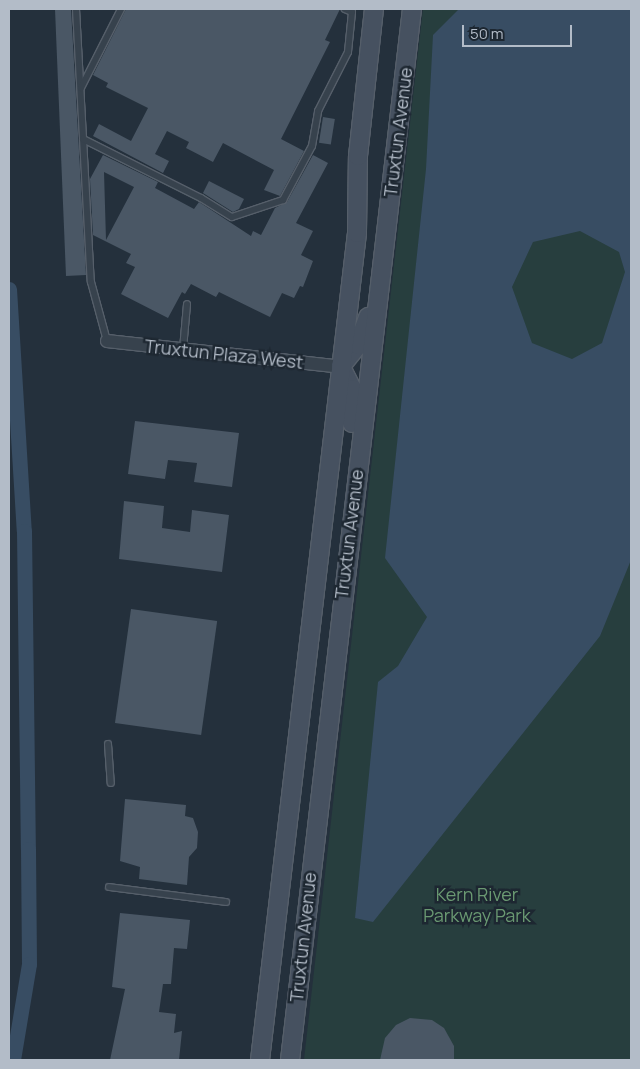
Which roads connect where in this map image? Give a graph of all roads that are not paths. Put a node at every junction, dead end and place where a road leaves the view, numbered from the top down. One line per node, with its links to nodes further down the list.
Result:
1 (76, 9): 6 (lane)
2 (120, 9): 6 (lane)
3 (345, 9): 7 (lane)
4 (374, 9): 12 (main road, Truxtun Avenue)
5 (412, 9): 8 (main road, Truxtun Avenue)
6 (80, 89): 7 (lane)
7 (83, 139): 10 (lane)
8 (379, 285): 12 (main road); 13 (main road, Truxtun Avenue)
9 (187, 304): 11 (lane)
10 (107, 341): 11 (street, Truxtun Plaza West)
11 (183, 349): 12 (street, Truxtun Plaza West)
12 (341, 367): 13 (main road); 18 (main road, Truxtun Avenue)
13 (353, 499): 19 (main road, Truxtun Avenue)
14 (108, 744): 15 (lane)
15 (111, 783)
16 (109, 886): 17 (lane)
17 (226, 902)
18 (260, 1060)
19 (290, 1060)

